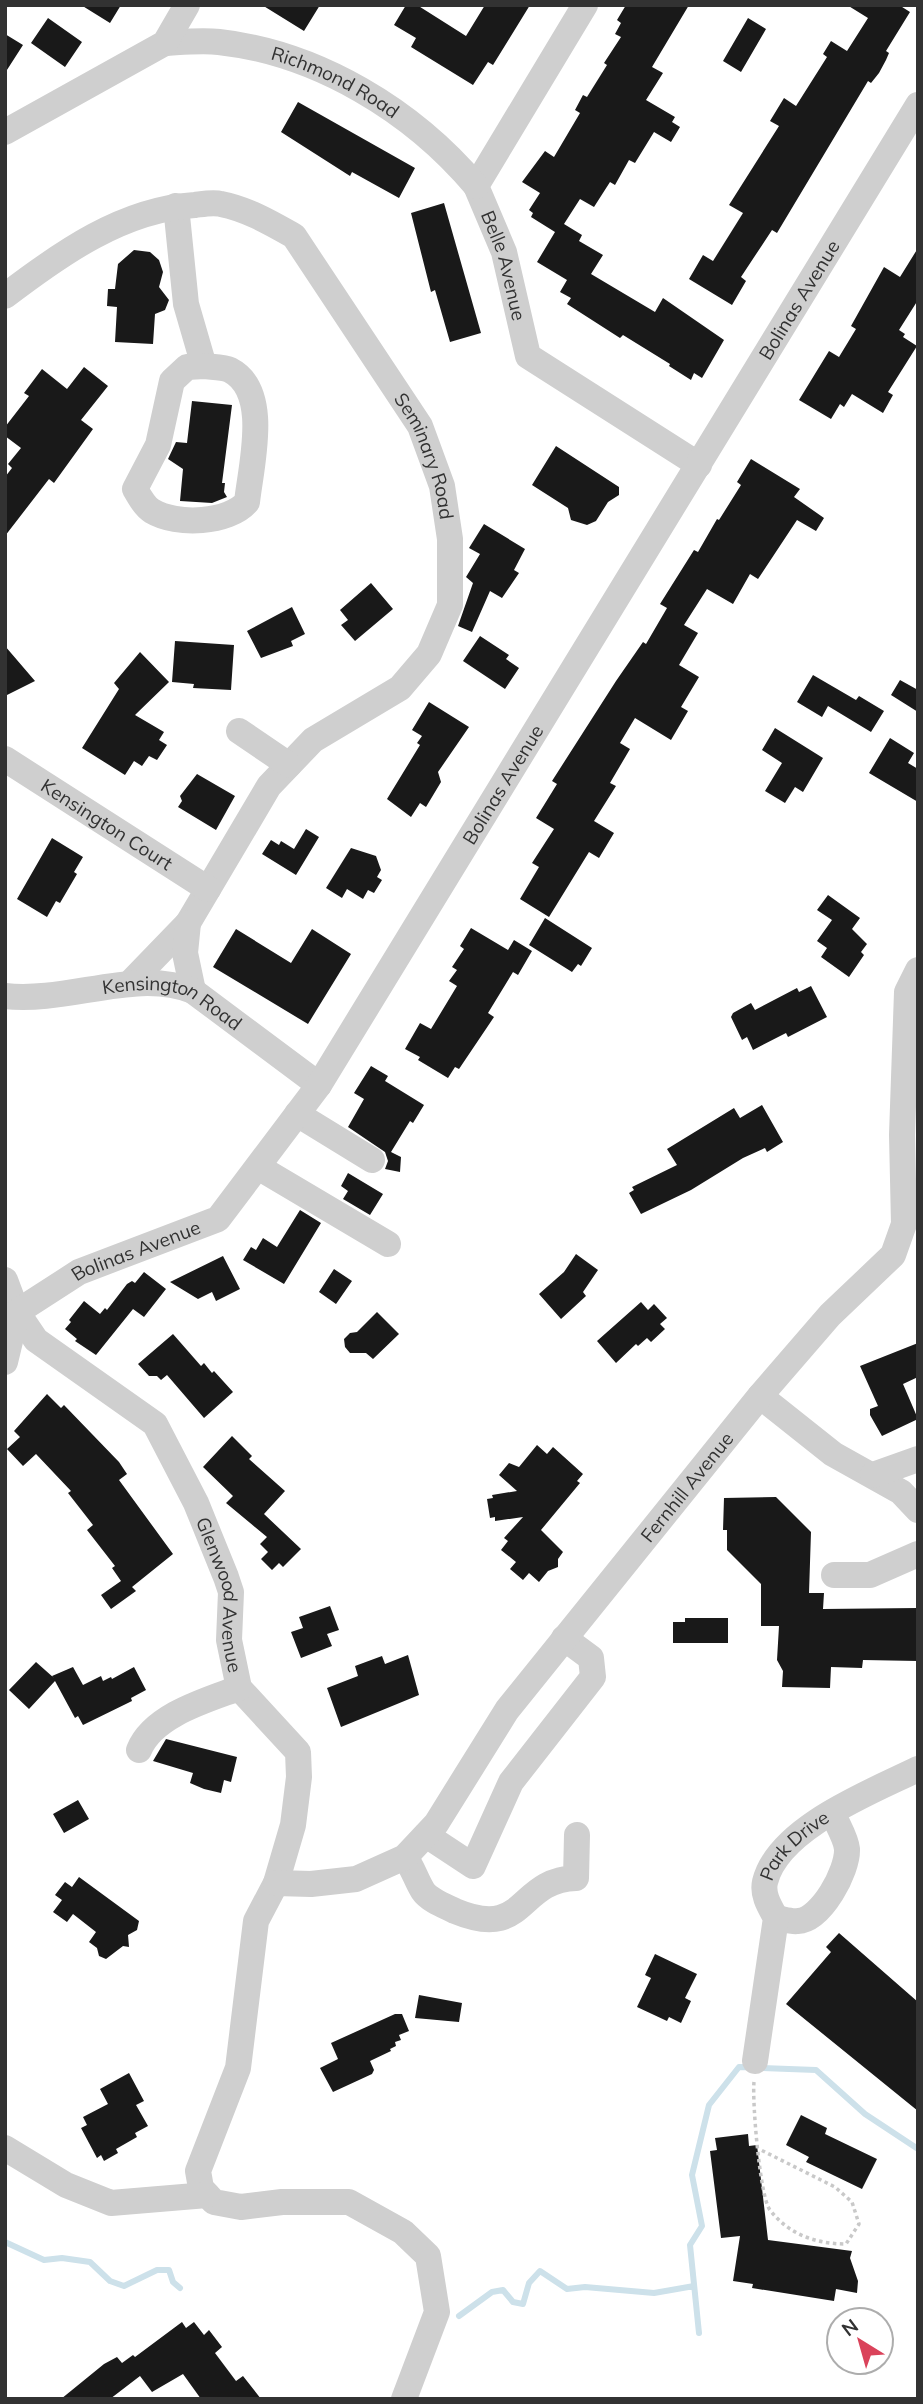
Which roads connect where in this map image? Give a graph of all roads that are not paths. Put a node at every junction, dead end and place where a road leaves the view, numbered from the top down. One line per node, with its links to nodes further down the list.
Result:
1 (187, 5): 3 (street)
2 (585, 5): 6 (street, Belle Avenue)
3 (165, 43): 5 (street); 6 (street, Richmond Road)
4 (918, 105): 10 (street, Bolinas Avenue)
5 (5, 132)
6 (476, 186): 10 (street, Belle Avenue)
7 (176, 206): 8 (street, Seminary Road); 9 (street); 13 (street, Seminary Road)
8 (5, 296)
9 (204, 366): 9 (street)
10 (699, 465): 20 (street, Bolinas Avenue)
11 (239, 731): 13 (street)
12 (5, 759): 14 (street, Kensington Court)
13 (289, 765): 14 (street, Seminary Road)
14 (208, 889): 15 (street, Seminary Road)
15 (188, 923): 17 (street, Seminary Road); 18 (street, Seminary Road)
16 (918, 970): 28 (street, Fernhill Avenue)
17 (130, 983): 18 (street, Kensington Road); 19 (street, Kensington Road)
18 (193, 991): 20 (street, Kensington Road)
19 (5, 996)
20 (319, 1085): 21 (street, Bolinas Avenue)
21 (297, 1114): 22 (street); 23 (street, Bolinas Avenue)
22 (372, 1160)
23 (257, 1167): 24 (street); 26 (street, Bolinas Avenue)
24 (388, 1244)
25 (5, 1280): 26 (street, Glenwood Avenue)
26 (11, 1311): 27 (street); 35 (street, Glenwood Avenue)
27 (5, 1362)
28 (760, 1396): 30 (street); 34 (street, Fernhill Avenue)
29 (918, 1458): 30 (street)
30 (873, 1475): 31 (street)
31 (918, 1510)
32 (918, 1554): 33 (street)
33 (834, 1575)
34 (565, 1638): 41 (street, Fernhill Avenue); 41 (street)
35 (239, 1688): 36 (street); 44 (street, Glenwood Avenue)
36 (186, 1710): 37 (street); 38 (street)
37 (184, 1737)
38 (139, 1750)
39 (918, 1769): 40 (street, Park Drive)
40 (832, 1814): 45 (street, Park Drive); 45 (street)
41 (426, 1835): 43 (street, Fernhill Avenue)
42 (577, 1835): 43 (street)
43 (405, 1857): 44 (street, Fernhill Avenue)
44 (276, 1883): 48 (street, Glenwood Avenue)
45 (776, 1917): 46 (street, Park Drive)
46 (754, 2071)
47 (5, 2148): 48 (street)
48 (207, 2194): 49 (street)
49 (404, 2399)

